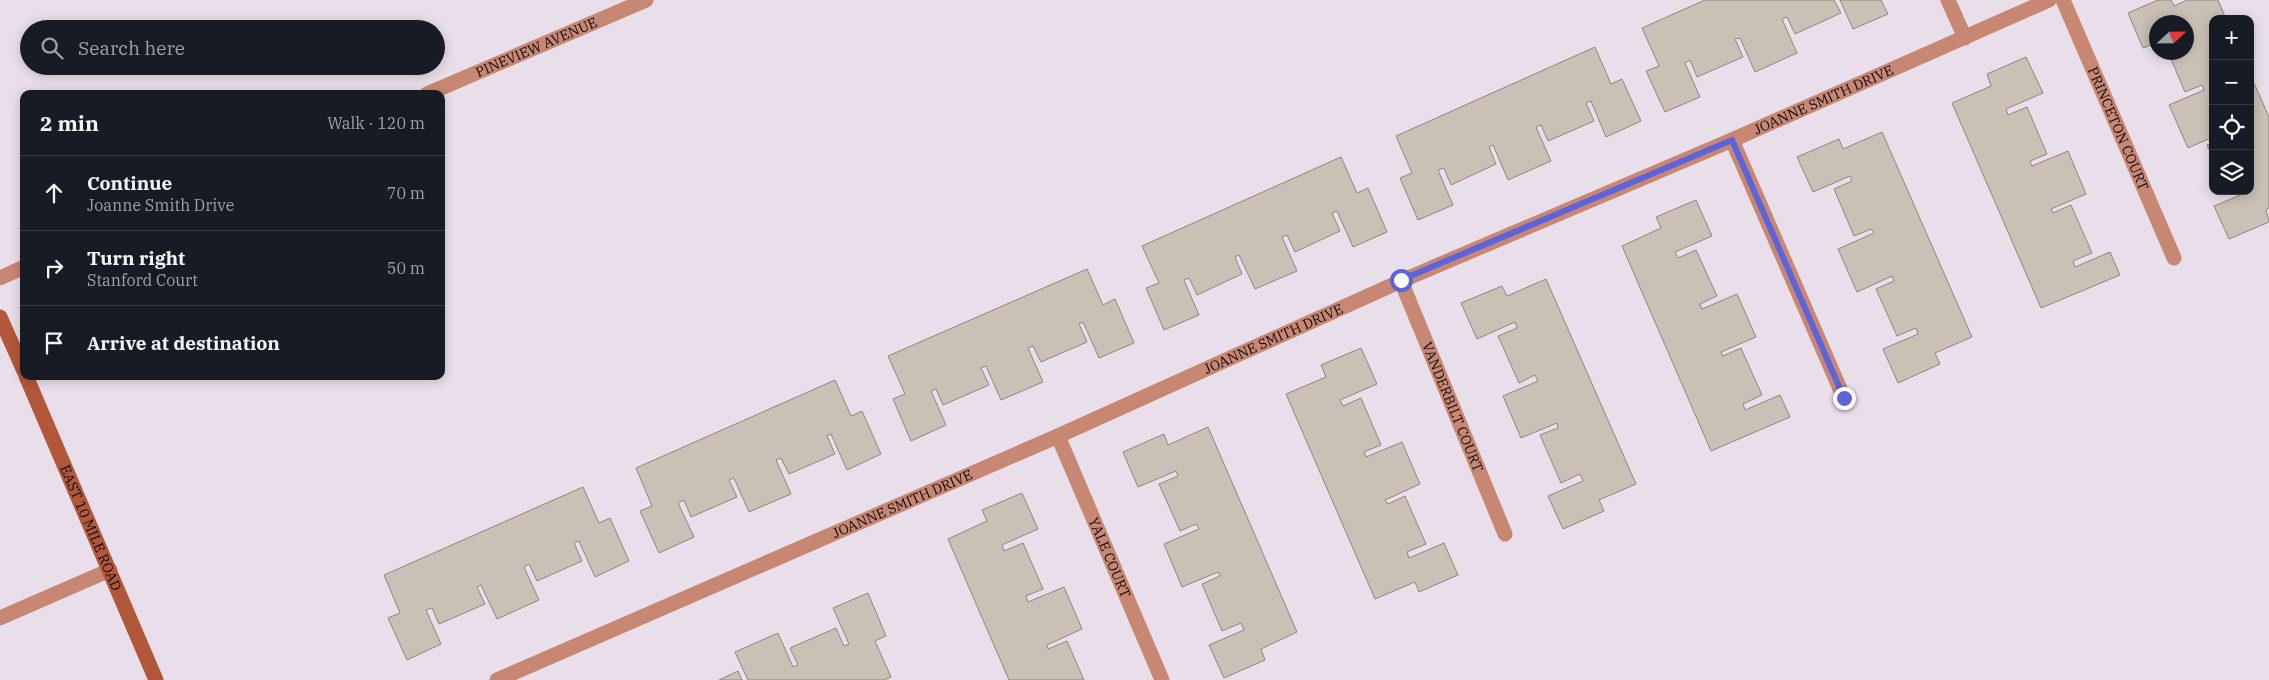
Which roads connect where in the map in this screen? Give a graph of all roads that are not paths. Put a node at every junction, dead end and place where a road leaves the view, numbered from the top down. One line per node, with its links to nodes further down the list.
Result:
1 (646, 0): 6 (street, PINEVIEW AVENUE)
2 (1948, 0): 5 (street)
3 (2049, 0): 5 (street, JOANNE SMITH DRIVE)
4 (2063, 0): 8 (street, PRINCETON COURT)
5 (1964, 38): 7 (street, JOANNE SMITH DRIVE)
6 (436, 90)
7 (1732, 140): 11 (street, JOANNE SMITH DRIVE); 15 (street)
8 (2174, 258)
9 (20, 269): 10 (street)
10 (0, 278)
11 (1401, 280): 16 (street, JOANNE SMITH DRIVE); 17 (street, VANDERBILT COURT)
12 (0, 317): 13 (main road)
13 (20, 362)
14 (28, 380): 18 (main road, EAST 10 MILE ROAD)
15 (1844, 398)
16 (1058, 436): 21 (street, JOANNE SMITH DRIVE); 22 (street, YALE COURT)
17 (1505, 534)
18 (110, 570): 19 (street); 20 (main road, EAST 10 MILE ROAD)
19 (0, 618)
20 (156, 680)
21 (497, 680)
22 (1162, 680)

